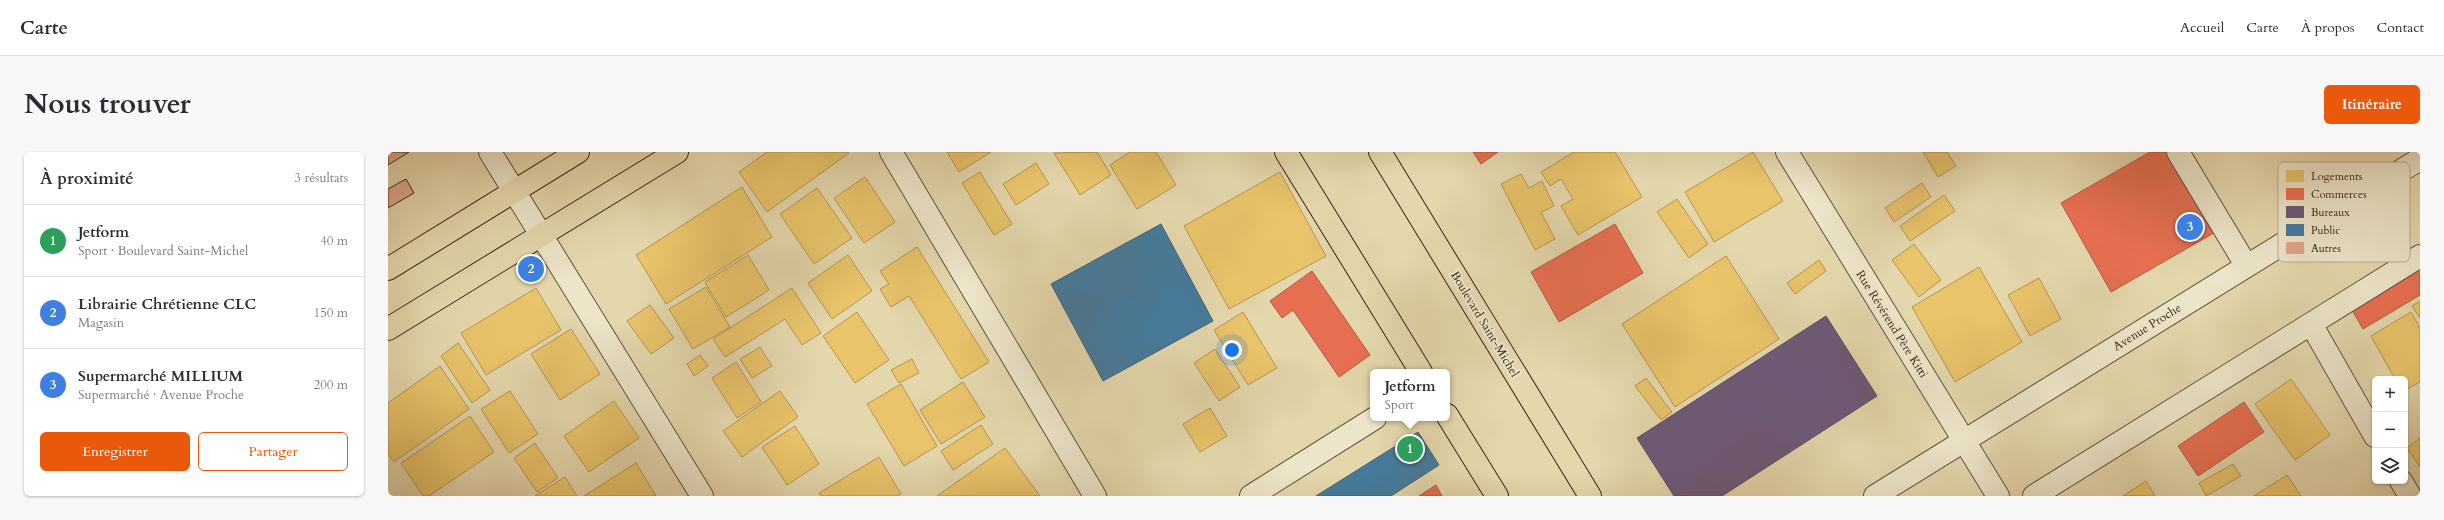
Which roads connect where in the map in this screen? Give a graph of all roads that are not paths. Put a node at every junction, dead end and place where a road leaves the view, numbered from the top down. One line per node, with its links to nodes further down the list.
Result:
1 (490, 152): 11 (street)
2 (578, 152): 11 (main road)
3 (677, 152): 12 (main road)
4 (891, 152): 26 (street)
5 (1286, 152): 19 (main road)
6 (1380, 152): 29 (main road, Boulevard Saint-Michel)
7 (1787, 152): 23 (street, Rue Révérend Père Kitti)
8 (2178, 152): 15 (street)
9 (2420, 159): 10 (street, Avenue Proche)
10 (2410, 165)
11 (513, 192): 12 (street); 16 (main road)
12 (540, 236): 18 (main road); 25 (street)
13 (2278, 246): 15 (street, Avenue Proche)
14 (2420, 256): 17 (street)
15 (2246, 265): 23 (street, Avenue Proche)
16 (388, 269)
17 (2311, 324): 22 (street); 32 (street)
18 (388, 329)
19 (1419, 369)
20 (1450, 419): 28 (main road)
21 (1370, 421): 27 (street)
22 (2372, 431)
23 (1964, 441): 30 (street, Avenue Proche); 31 (street, Rue Révérend Père Kitti)
24 (2403, 484): 33 (street)
25 (702, 496)
26 (1095, 496)
27 (1250, 496)
28 (1497, 496)
29 (1590, 496)
30 (1875, 496)
31 (1998, 496)
32 (2034, 496)
33 (2410, 496)

